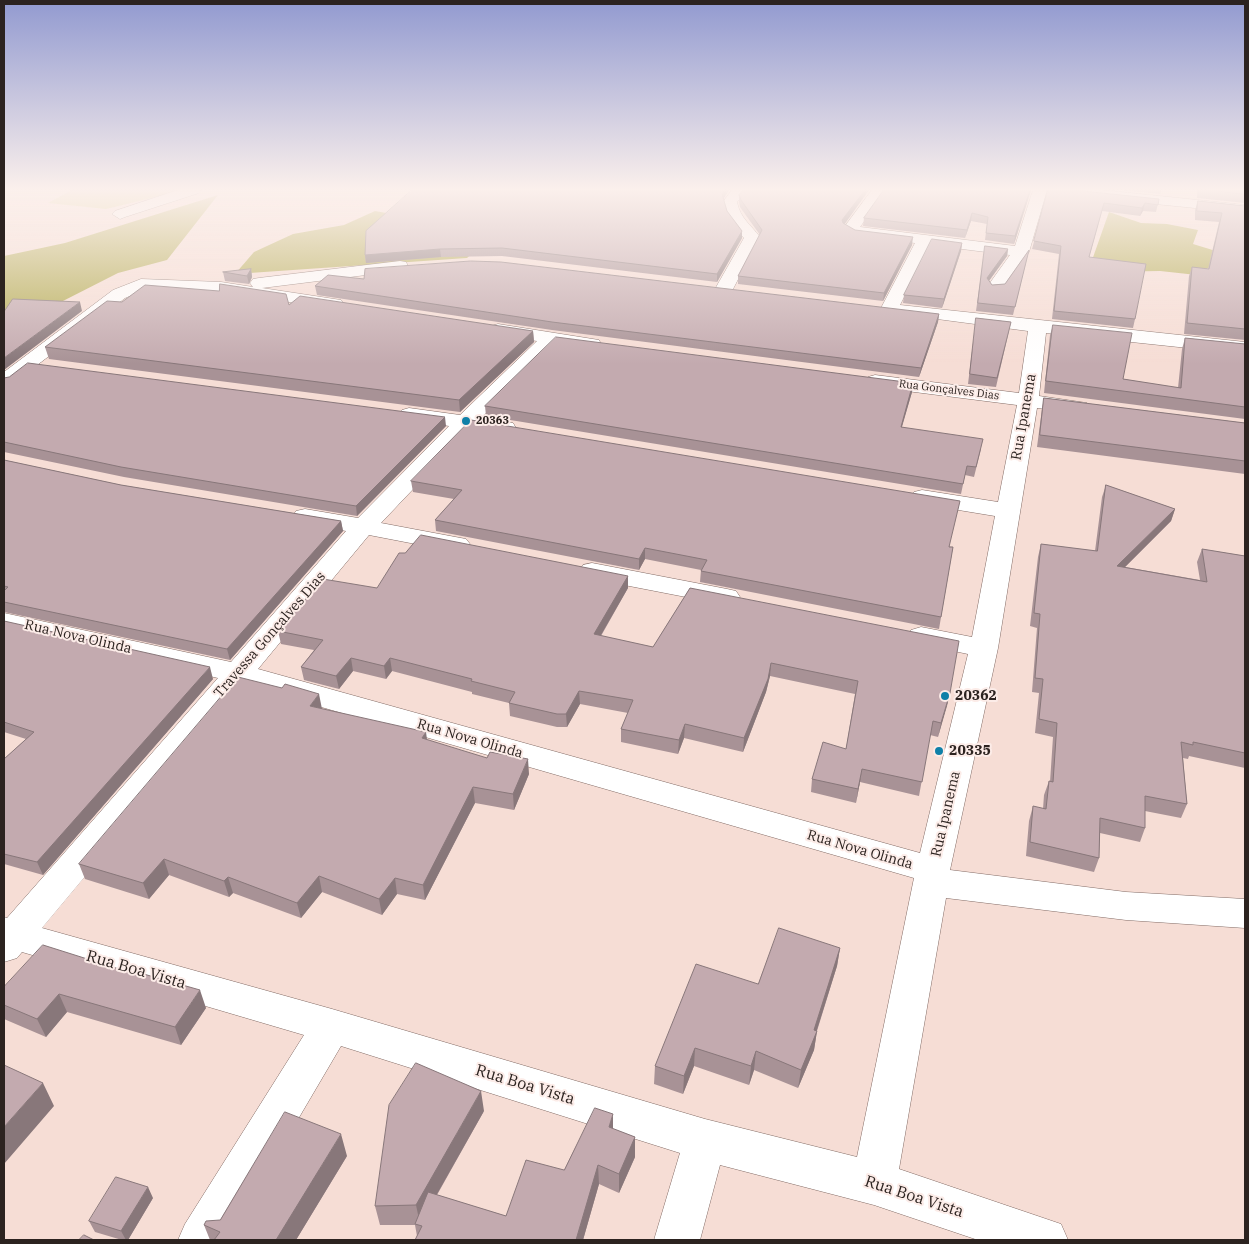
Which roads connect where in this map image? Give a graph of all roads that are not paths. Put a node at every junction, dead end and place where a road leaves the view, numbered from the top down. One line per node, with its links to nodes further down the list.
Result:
1 (747, 248): 10 (street)
2 (921, 248): 14 (street)
3 (989, 248): 5 (street)
4 (1022, 248): 5 (street)
5 (1021, 252): 9 (street)
6 (413, 266): 7 (street)
7 (221, 287): 12 (street); 20 (street)
8 (705, 287): 10 (street)
9 (996, 287)
10 (724, 289): 11 (street)
11 (744, 291)
12 (347, 306)
13 (871, 306): 14 (street)
14 (890, 308): 15 (street)
15 (1038, 327): 19 (street); 24 (street, Rua Ipanema)
16 (484, 328): 17 (street)
17 (552, 338): 18 (street); 27 (street, Travessa Gonçalves Dias)
18 (612, 346)
19 (1245, 348)
20 (29, 364): 21 (street); 23 (street)
21 (58, 367)
22 (859, 379): 24 (street, Rua Gonçalves Dias)
23 (4, 381)
24 (1028, 401): 25 (street, Rua Gonçalves Dias); 30 (street, Rua Ipanema)
25 (1097, 409)
26 (388, 411): 27 (street)
27 (466, 421): 28 (street); 32 (street, Travessa Gonçalves Dias)
28 (525, 431)
29 (899, 493): 30 (street)
30 (1007, 511): 38 (street, Rua Ipanema)
31 (278, 512): 32 (street)
32 (364, 526): 33 (street); 39 (street, Travessa Gonçalves Dias)
33 (481, 549)
34 (568, 566): 35 (street)
35 (752, 602)
36 (4, 621): 39 (street, Rua Nova Olinda)
37 (897, 631): 38 (street)
38 (984, 648): 40 (street, Rua Ipanema)
39 (238, 673): 40 (street, Rua Nova Olinda); 42 (street, Travessa Gonçalves Dias)
40 (933, 876): 41 (street, Rua Nova Olinda); 45 (street, Rua Ipanema)
41 (1245, 914)
42 (7, 938): 43 (street, Rua Boa Vista)
43 (332, 1026): 44 (street, Rua Boa Vista); 46 (street)
44 (704, 1140): 45 (street, Rua Boa Vista); 47 (street)
45 (874, 1183): 48 (street, Rua Boa Vista)
46 (201, 1240)
47 (677, 1240)
48 (1045, 1240)

